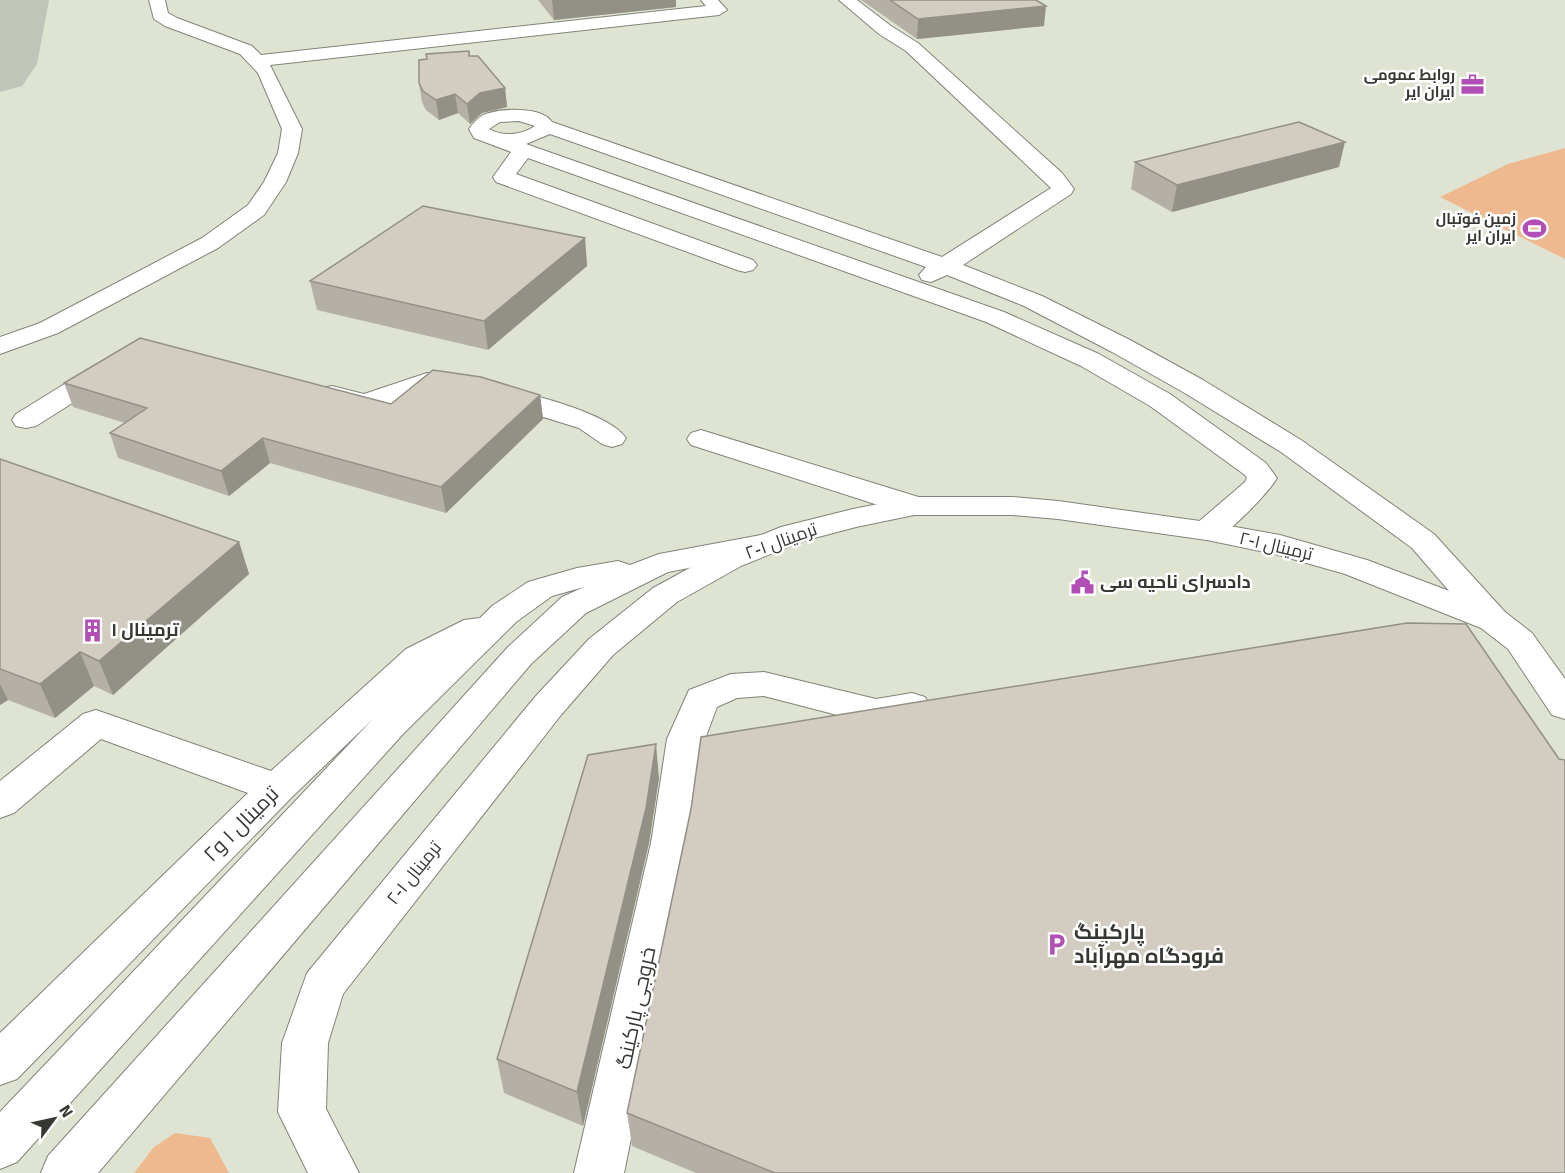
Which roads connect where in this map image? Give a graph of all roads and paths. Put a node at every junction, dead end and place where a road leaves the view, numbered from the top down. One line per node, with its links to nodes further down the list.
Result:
1 (157, 0): 4 (main road)
2 (709, 0): 4 (main road)
3 (847, 0): 7 (main road)
4 (257, 61): 9 (main road)
5 (523, 150): 6 (main road); 7 (main road); 8 (main road)
6 (745, 265)
7 (945, 266): 8 (main road); 20 (main road)
8 (912, 287): 16 (main road)
9 (5, 342)
10 (130, 354): 12 (main road)
11 (308, 388): 13 (main road)
12 (26, 420)
13 (612, 438)
14 (701, 439): 15 (main road)
15 (914, 506): 16 (main road, ترمینال ۱-۲); 17 (main road, ترمینال ۱-۲)
16 (1207, 531): 20 (main road, ترمینال ۱-۲)
17 (769, 543): 18 (main road); 29 (main road, ترمینال ۱-۲)
18 (658, 564): 19 (main road); 28 (main road)
19 (504, 614): 24 (main road, ترمینال ۱ و۲); 27 (main road)
20 (1493, 620): 21 (main road); 23 (main road, ترمینال ۱-۲)
21 (1433, 629)
22 (947, 701): 30 (main road, خروجی پارکینگ)
23 (1565, 706)
24 (277, 788): 25 (main road); 26 (main road, ترمینال ۱ و۲)
25 (0, 802)
26 (0, 1064)
27 (0, 1146)
28 (66, 1173)
29 (333, 1173)
30 (599, 1173)

